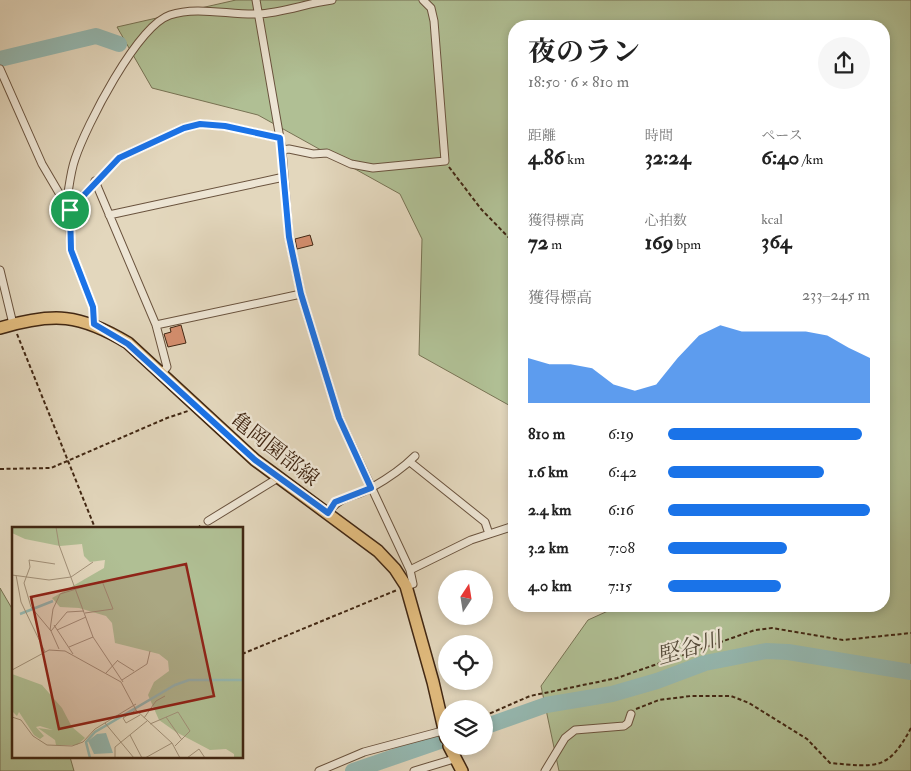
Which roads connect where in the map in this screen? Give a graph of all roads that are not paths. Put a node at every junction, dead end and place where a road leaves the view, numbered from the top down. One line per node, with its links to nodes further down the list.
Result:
1 (256, 0): 5 (street)
2 (332, 0): 4 (street)
3 (423, 0): 8 (street)
4 (306, 2): 5 (street)
5 (258, 14): 7 (street); 11 (street)
6 (0, 69): 11 (street)
7 (280, 138): 8 (street); 10 (street)
8 (282, 150): 9 (street)
9 (284, 177): 12 (street); 14 (street)
10 (95, 181): 11 (street); 12 (street)
11 (68, 207): 16 (street)
12 (109, 214): 17 (street)
13 (0, 270): 15 (street)
14 (301, 294): 17 (street); 21 (street)
15 (13, 324): 16 (main road, 亀岡園部線); 18 (main road, 亀岡園部線)
16 (94, 324): 19 (main road, 亀岡園部線)
17 (156, 325): 19 (street)
18 (0, 328)
19 (161, 374): 20 (main road, 亀岡園部線)
20 (278, 478): 22 (main road, 亀岡園部線); 23 (street)
21 (371, 488): 22 (street); 25 (street); 26 (street)
22 (328, 513): 27 (main road, 亀岡園部線)
23 (208, 521)
24 (508, 528): 25 (street)
25 (488, 534): 26 (street)
26 (410, 570): 27 (street)
27 (406, 586): 28 (main road, 亀岡園部線)
28 (438, 703)
29 (630, 714): 36 (street)
30 (438, 735): 33 (street)
31 (452, 755): 32 (main road)
32 (454, 759): 34 (street); 35 (main road)
33 (319, 771)
34 (414, 771)
35 (462, 771)
36 (546, 771)

